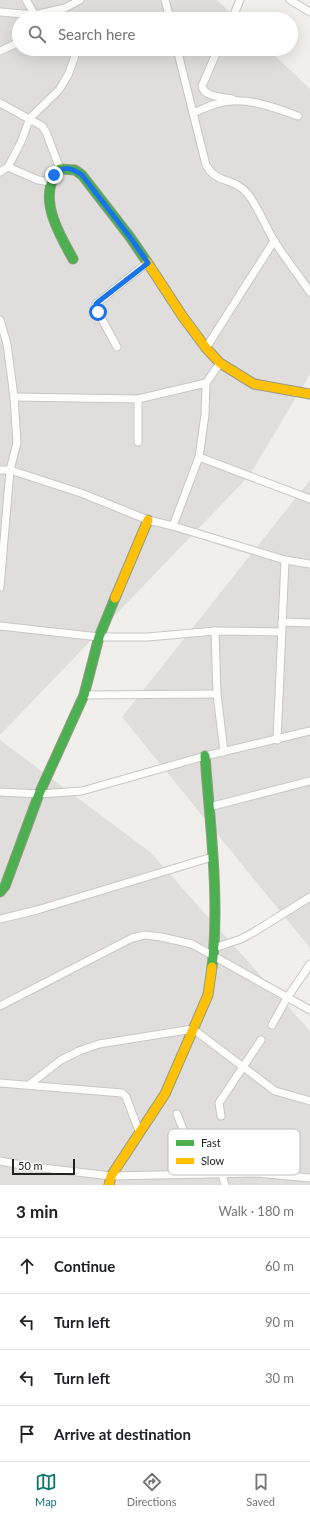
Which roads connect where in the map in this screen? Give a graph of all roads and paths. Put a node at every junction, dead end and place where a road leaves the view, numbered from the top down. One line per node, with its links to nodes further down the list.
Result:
1 (26, 0): 7 (street)
2 (80, 0): 8 (street)
3 (165, 0): 9 (street)
4 (240, 0): 10 (street)
5 (290, 0): 11 (street)
6 (0, 12): 12 (street)
7 (33, 12)
8 (48, 12)
9 (168, 12)
10 (235, 12)
11 (310, 12)
12 (12, 13)
13 (12, 45): 14 (street)
14 (0, 51)
15 (75, 56): 22 (street)
16 (179, 56): 20 (street)
17 (215, 56): 18 (street)
18 (242, 101): 20 (street); 21 (street)
19 (0, 103): 22 (street)
20 (193, 113): 27 (street)
21 (298, 116)
22 (30, 118): 23 (street); 24 (street)
23 (8, 167): 25 (street); 26 (street)
24 (60, 169): 26 (street); 29 (street)
25 (0, 172)
26 (51, 182): 28 (street)
27 (274, 241): 30 (street); 33 (street)
28 (73, 259)
29 (148, 263): 32 (street); 33 (street)
30 (310, 292)
31 (0, 320): 37 (street)
32 (117, 347)
33 (206, 348): 34 (street)
34 (220, 363): 35 (street); 36 (street)
35 (206, 383): 38 (street); 40 (street)
36 (310, 394)
37 (14, 397): 38 (street); 42 (street)
38 (138, 398): 39 (street)
39 (138, 442)
40 (199, 457): 43 (street); 45 (street)
41 (0, 470): 42 (street)
42 (10, 470): 44 (street); 48 (street)
43 (310, 499)
44 (148, 520): 45 (street); 54 (street)
45 (173, 526): 46 (street)
46 (285, 560): 47 (street); 49 (street)
47 (310, 564)
48 (0, 587)
49 (282, 622): 50 (street); 53 (street)
50 (310, 623)
51 (0, 626): 54 (street)
52 (215, 631): 53 (street); 54 (street); 55 (street)
53 (282, 632): 58 (street)
54 (99, 637): 56 (street)
55 (217, 694): 56 (street); 59 (street)
56 (84, 695): 63 (street)
57 (310, 731): 58 (street)
58 (277, 740): 59 (street)
59 (224, 752): 60 (street)
60 (205, 756): 63 (street); 64 (street)
61 (310, 781): 64 (street)
62 (0, 792): 63 (street)
63 (39, 794): 66 (street)
64 (209, 807): 65 (street)
65 (212, 857): 68 (street); 69 (street)
66 (0, 892)
67 (310, 897): 69 (street)
68 (0, 919)
69 (214, 953): 71 (street); 72 (street); 75 (street)
70 (310, 964): 71 (street)
71 (287, 998): 73 (street); 74 (street)
72 (0, 1006)
73 (310, 1010)
74 (272, 1025)
75 (193, 1028): 77 (street); 79 (street); 84 (street)
76 (261, 1040): 77 (street)
77 (242, 1067): 80 (street); 82 (street)
78 (0, 1082): 79 (street)
79 (30, 1084): 84 (street)
80 (310, 1101)
81 (177, 1114): 83 (street)
82 (221, 1116)
83 (183, 1129)
84 (139, 1131): 90 (street)
85 (0, 1161): 90 (street)
86 (188, 1175): 90 (street)
87 (222, 1175): 91 (street)
88 (278, 1175): 89 (street)
89 (310, 1178)
90 (110, 1181)
91 (225, 1185)

